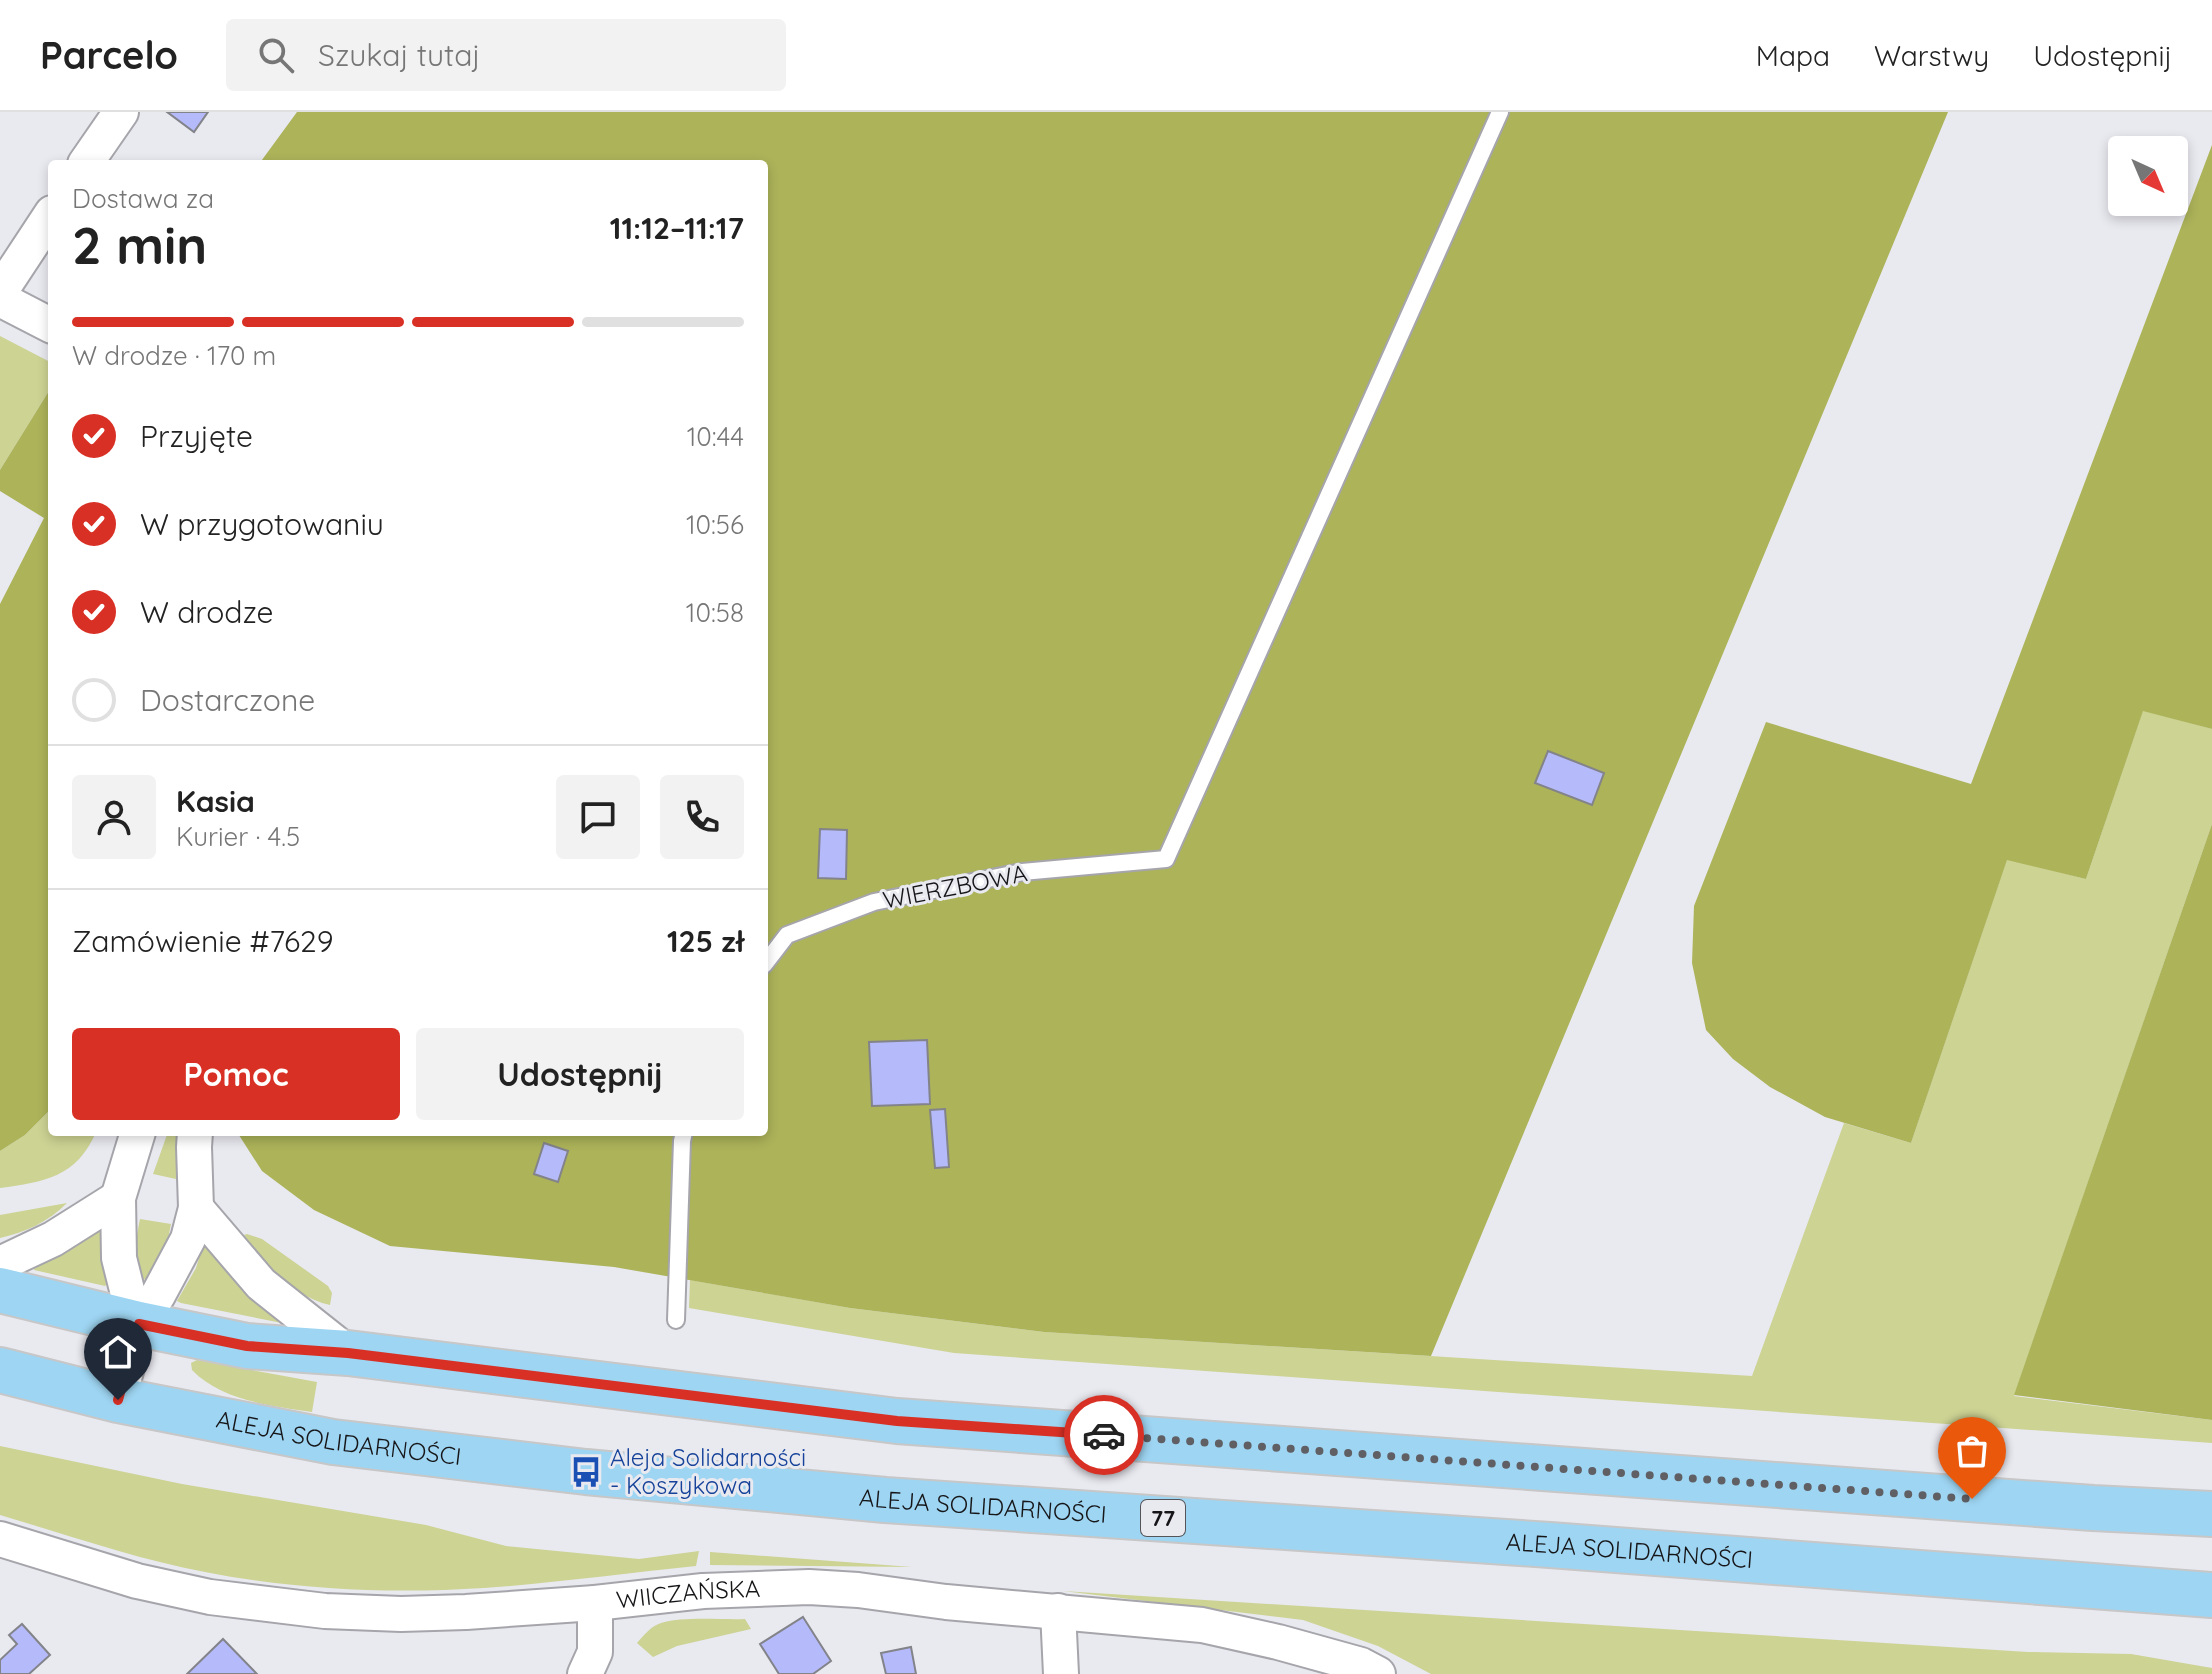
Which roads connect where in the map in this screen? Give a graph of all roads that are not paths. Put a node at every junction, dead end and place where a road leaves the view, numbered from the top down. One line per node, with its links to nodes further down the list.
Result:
1 (121, 112): 3 (street)
2 (1500, 112): 8 (lane, WIERZBOWA)
3 (88, 160)
4 (48, 219): 5 (street)
5 (0, 292)
6 (0, 299): 7 (street)
7 (48, 324)
8 (768, 960)
9 (137, 1136): 12 (street)
10 (195, 1136): 13 (street)
11 (683, 1136): 16 (lane)
12 (118, 1198): 14 (street); 17 (street)
13 (196, 1208): 17 (street); 18 (street)
14 (0, 1264)
15 (0, 1290): 17 (highway)
16 (676, 1320)
17 (139, 1324): 18 (highway); 20 (street)
18 (348, 1353): 21 (highway)
19 (0, 1370): 20 (highway, ALEJA SOLIDARNOŚCI / 77)
20 (118, 1400): 23 (highway, ALEJA SOLIDARNOŚCI / 77)
21 (2212, 1514)
22 (0, 1539): 24 (street, WIICZAŃSKA)
23 (2212, 1595)
24 (595, 1603): 25 (street, WIICZAŃSKA); 26 (street)
25 (1058, 1611): 27 (street); 28 (street, WIICZAŃSKA)
26 (585, 1674)
27 (1061, 1674)
28 (1378, 1674)

